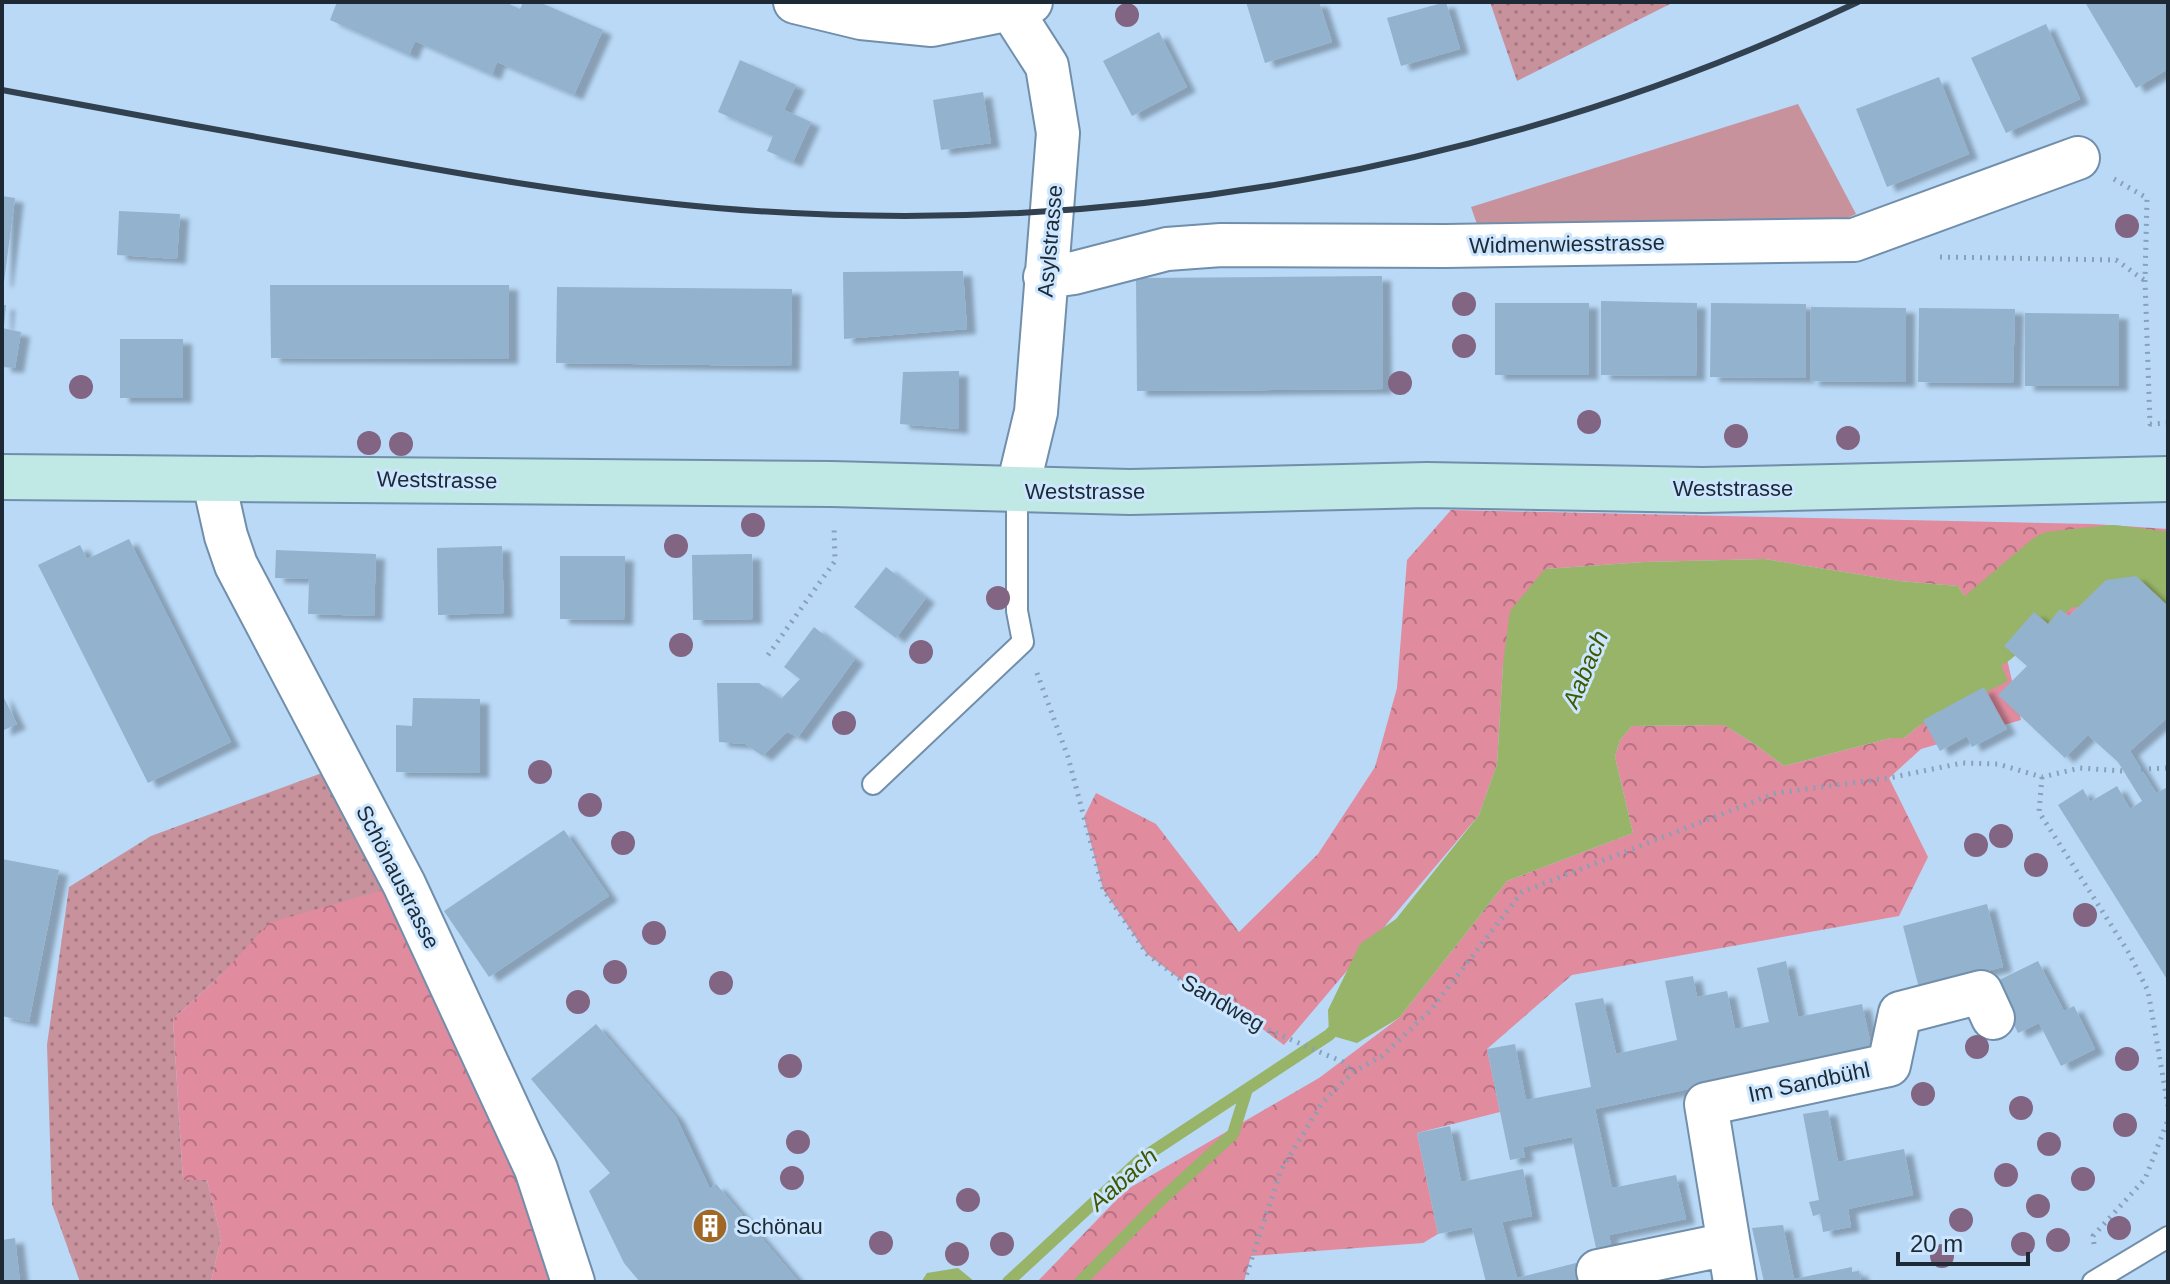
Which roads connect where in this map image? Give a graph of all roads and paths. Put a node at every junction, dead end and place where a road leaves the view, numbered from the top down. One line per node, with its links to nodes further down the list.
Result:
1 (795, 2): 2 (street)
2 (1016, 4): 5 (street, Asylstrasse)
3 (2078, 158): 5 (street, Widmenwiesstrasse); 6 (path)
4 (1929, 256): 6 (path)
5 (1045, 277): 12 (street, Asylstrasse)
6 (2145, 280): 7 (path)
7 (2168, 423)
8 (2, 477): 9 (main road, Weststrasse)
9 (213, 478): 11 (main road, Weststrasse); 27 (street, Schönaustrasse)
10 (2168, 479): 12 (main road, Weststrasse)
11 (832, 484): 12 (main road, Weststrasse); 14 (path)
12 (1017, 491): 13 (lane)
13 (1023, 642): 19 (lane); 21 (path, Sandweg)
14 (768, 655)
15 (2168, 768): 16 (path)
16 (2141, 769)
17 (2123, 771): 18 (path)
18 (2042, 777): 21 (path); 22 (path)
19 (873, 784)
20 (1993, 1018): 25 (street, Im Sandbühl)
21 (1353, 1072): 28 (path)
22 (2168, 1106)
23 (2168, 1120): 26 (path)
24 (2168, 1237): 26 (lane)
25 (1732, 1263): 29 (street, Im Sandbühl)
26 (2097, 1279)
27 (573, 1282)
28 (1244, 1282)
29 (1601, 1282)

